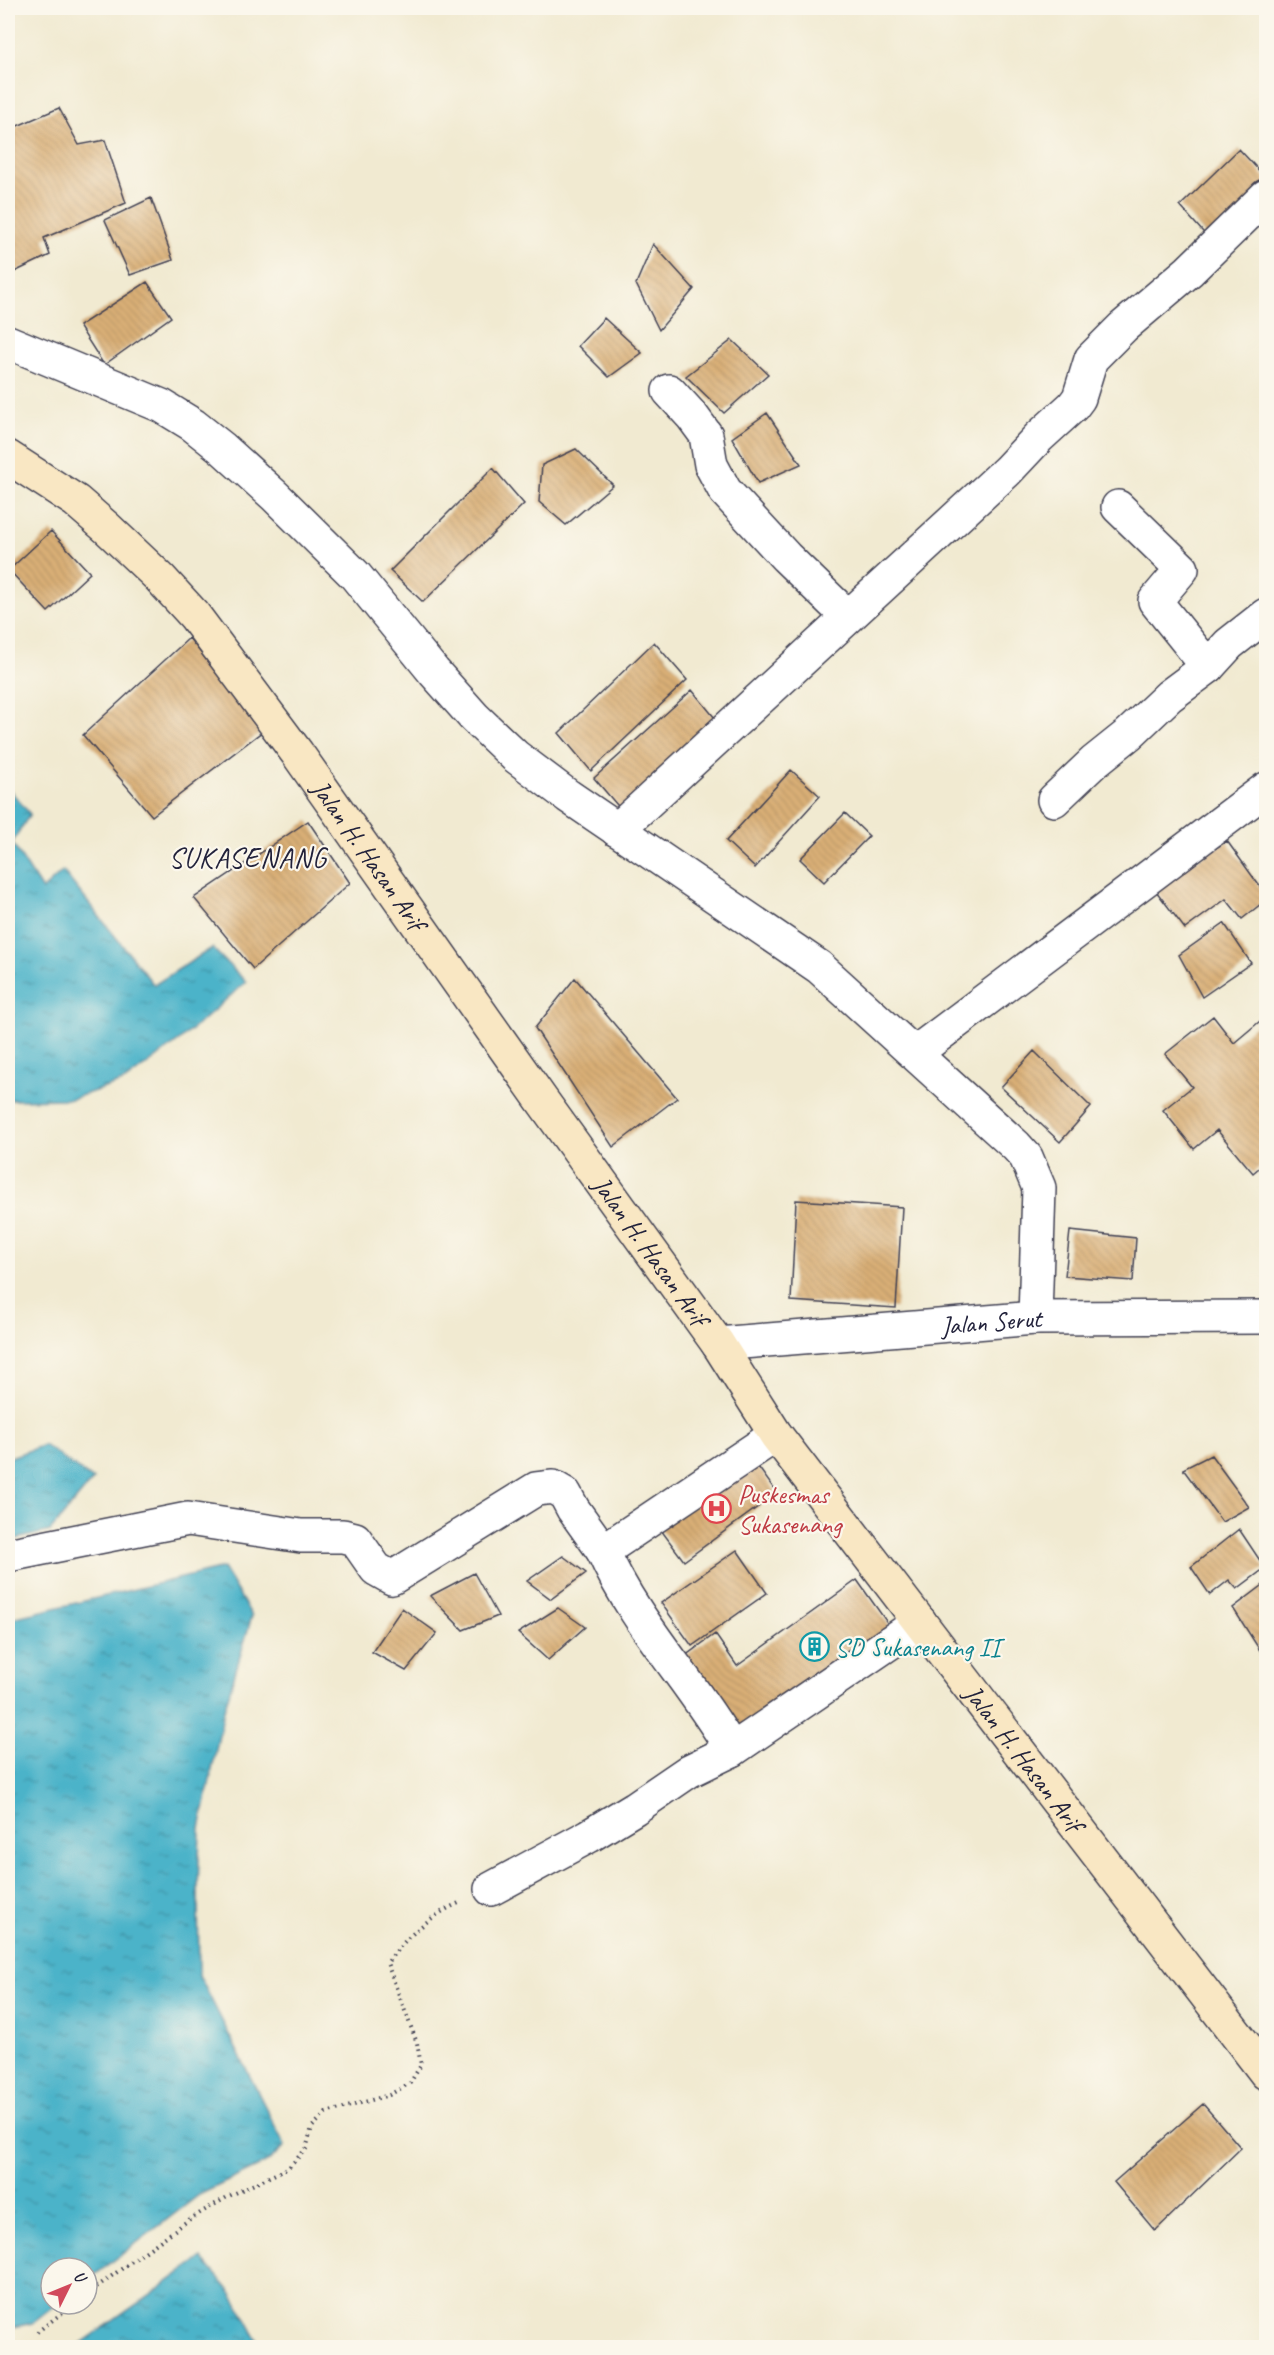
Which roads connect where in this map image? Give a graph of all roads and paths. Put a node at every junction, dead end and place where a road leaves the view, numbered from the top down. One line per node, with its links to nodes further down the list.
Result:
1 (1266, 196): 7 (street)
2 (8, 342): 11 (street)
3 (669, 391): 7 (street)
4 (8, 458): 15 (main road, Jalan H. Hasan Arif)
5 (1118, 507): 8 (street)
6 (1266, 615): 8 (street)
7 (849, 617): 11 (street)
8 (1209, 667): 10 (street)
9 (1266, 789): 12 (street)
10 (1054, 801)
11 (617, 830): 12 (street)
12 (915, 1053): 14 (street)
13 (1266, 1317): 14 (street, Jalan Serut)
14 (1035, 1318): 15 (street, Jalan Serut)
15 (718, 1344): 16 (main road, Jalan H. Hasan Arif)
16 (776, 1435): 17 (street); 19 (main road, Jalan H. Hasan Arif)
17 (603, 1551): 18 (street); 20 (street)
18 (8, 1555)
19 (920, 1622): 20 (street); 22 (main road, Jalan H. Hasan Arif)
20 (732, 1750): 21 (street)
21 (491, 1889): 23 (path)
22 (1266, 2073)
23 (99, 2285)
24 (58, 2316): 25 (path)
25 (37, 2332)

